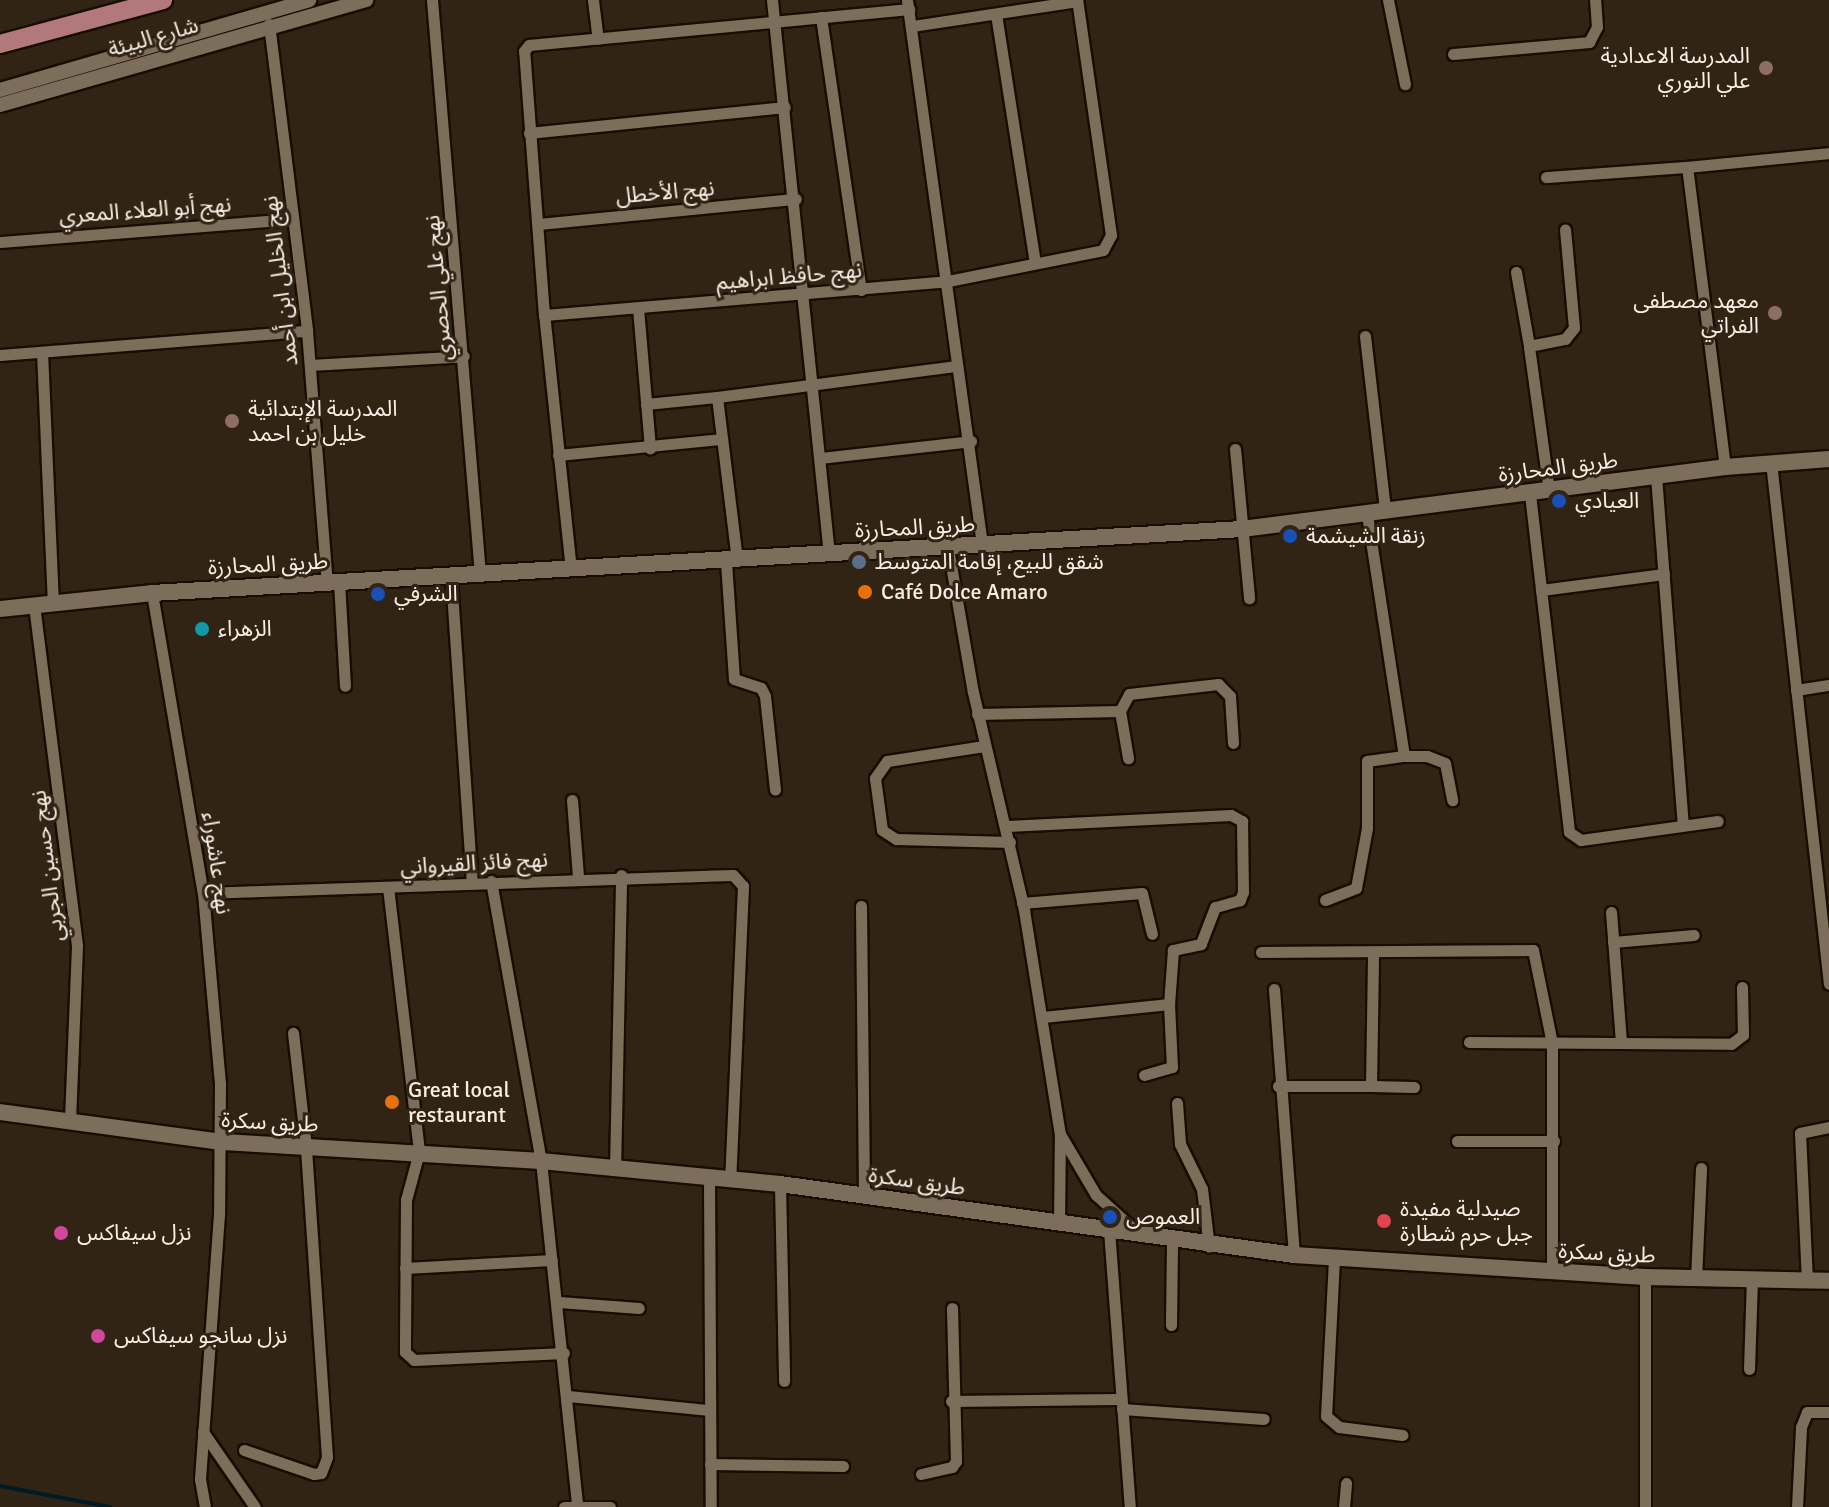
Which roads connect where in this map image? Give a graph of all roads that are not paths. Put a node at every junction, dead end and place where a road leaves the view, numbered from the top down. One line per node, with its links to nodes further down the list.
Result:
1 (163, 0): 17 (main road)
2 (309, 0): 20 (street, شارع البيئة)
3 (366, 0): 14 (street, شارع البيئة)
4 (432, 0): 44 (street, نهج علي الحصري)
5 (593, 0): 16 (street)
6 (772, 0): 13 (street)
7 (1388, 0): 19 (street)
8 (1595, 0): 18 (street)
9 (1077, 1): 11 (street); 32 (street, نهج حافظ ابراهيم)
10 (908, 5): 12 (street); 15 (street)
11 (996, 14): 15 (street); 32 (street)
12 (821, 17): 13 (street); 35 (street)
13 (774, 23): 16 (street); 22 (street)
14 (269, 24): 21 (street, شارع البيئة); 28 (street, نهج الخليل ابن أحمد)
15 (912, 26): 34 (street)
16 (598, 39): 23 (street)
17 (0, 44)
18 (1453, 54)
19 (1405, 84)
20 (0, 90)
21 (0, 105)
22 (785, 107): 23 (street); 27 (street)
23 (529, 133): 29 (street)
24 (1829, 153): 25 (street)
25 (1687, 167): 26 (street); 58 (street)
26 (1546, 177)
27 (796, 199): 29 (street, نهج الأخطل); 36 (street)
28 (293, 219): 31 (street, نهج أبو العلاء المعري); 39 (street, نهج الخليل ابن أحمد)
29 (539, 224): 38 (street)
30 (1565, 229): 41 (street)
31 (0, 242)
32 (1035, 262): 34 (street, نهج حافظ ابراهيم)
33 (1516, 272): 41 (street)
34 (948, 281): 35 (street, نهج حافظ ابراهيم); 46 (street)
35 (861, 290): 36 (street, نهج حافظ ابراهيم)
36 (803, 296): 37 (street, نهج حافظ ابراهيم); 47 (street)
37 (638, 308): 38 (street, نهج حافظ ابراهيم); 49 (street)
38 (544, 315): 54 (street)
39 (307, 331): 42 (street); 45 (street, نهج الخليل ابن أحمد)
40 (1365, 336): 62 (street)
41 (1529, 346): 60 (street)
42 (42, 352): 43 (street); 77 (street)
43 (0, 355)
44 (464, 356): 45 (street); 70 (street, نهج علي الحصري)
45 (310, 365): 73 (street, نهج الخليل ابن أحمد)
46 (957, 366): 47 (street); 51 (street)
47 (813, 386): 48 (street); 55 (street)
48 (717, 397): 49 (street); 50 (street)
49 (646, 404): 52 (street)
50 (722, 439): 52 (street); 68 (street)
51 (971, 441): 55 (street); 65 (street)
52 (650, 448): 54 (street)
53 (1235, 449): 64 (street)
54 (558, 455): 69 (street)
55 (820, 458): 67 (street)
56 (1829, 459): 57 (main road, طريق المحارزة)
57 (1771, 462): 58 (main road, طريق المحارزة); 82 (street)
58 (1725, 467): 59 (main road, طريق المحارزة)
59 (1656, 476): 60 (main road, طريق المحارزة); 71 (street)
60 (1549, 491): 61 (main road, طريق المحارزة)
61 (1530, 494): 62 (main road, طريق المحارزة); 74 (street)
62 (1385, 510): 63 (main road, طريق المحارزة)
63 (1367, 513): 64 (main road, طريق المحارزة); 87 (street)
64 (1242, 529): 65 (main road, طريق المحارزة); 76 (street)
65 (982, 545): 66 (main road, طريق المحارزة)
66 (948, 548): 67 (main road, طريق المحارزة); 84 (street)
67 (829, 554): 68 (main road, طريق المحارزة)
68 (732, 561): 69 (main road, طريق المحارزة); 89 (street)
69 (571, 570): 70 (main road, طريق المحارزة)
70 (480, 574): 72 (main road, طريق المحارزة)
71 (1664, 574): 74 (street); 93 (street)
72 (451, 577): 73 (main road, طريق المحارزة); 99 (street)
73 (333, 582): 75 (main road, طريق المحارزة); 81 (street, نهج الخليل ابن أحمد)
74 (1541, 590): 93 (street)
75 (152, 593): 77 (main road, طريق المحارزة); 101 (street, نهج عاشوراء)
76 (1249, 598)
77 (53, 603): 78 (main road, طريق المحارزة)
78 (34, 605): 79 (main road, طريق المحارزة); 126 (street, نهج حسين الجربي)
79 (0, 609)
80 (1829, 685): 82 (street)
81 (345, 686)
82 (1796, 690): 111 (street)
83 (1120, 711): 84 (street); 85 (street); 88 (street)
84 (977, 714): 86 (street)
85 (1233, 743)
86 (984, 746): 94 (street); 95 (street)
87 (1404, 756): 91 (street); 102 (street)
88 (1128, 758)
89 (775, 789)
90 (572, 800): 97 (street)
91 (1452, 800)
92 (1718, 821): 93 (street)
93 (1683, 825)
94 (1007, 826): 95 (street); 114 (street)
95 (1010, 842): 103 (street)
96 (621, 875): 97 (street, نهج فائز القيرواني); 136 (street); 138 (street, نهج فائز القيرواني)
97 (578, 877): 98 (street, نهج فائز القيرواني)
98 (491, 881): 99 (street, نهج فائز القيرواني); 134 (street)
99 (472, 883): 100 (street, نهج فائز القيرواني)
100 (388, 887): 101 (street, نهج فائز القيرواني); 133 (street)
101 (203, 893): 131 (street, نهج عاشوراء)
102 (1325, 900)
103 (1022, 903): 106 (street); 115 (street)
104 (861, 906): 140 (street)
105 (1611, 912): 108 (street)
106 (1152, 934)
107 (1694, 935): 108 (street)
108 (1613, 942): 119 (street)
109 (1261, 952): 110 (street)
110 (1373, 952): 118 (street); 122 (street)
111 (1829, 984)
112 (1742, 987): 119 (street)
113 (1274, 989): 121 (street)
114 (1169, 1004): 115 (street); 120 (street)
115 (1043, 1017): 128 (street)
116 (293, 1033): 132 (street)
117 (1469, 1042): 118 (street)
118 (1552, 1043): 119 (street); 130 (street)
119 (1621, 1043)
120 (1144, 1075)
121 (1278, 1086): 122 (street); 146 (street)
122 (1371, 1086): 123 (street)
123 (1414, 1087)
124 (1177, 1103): 145 (street)
125 (0, 1112): 126 (main road, طريق سكرة)
126 (70, 1123): 131 (main road, طريق سكرة)
127 (1829, 1127): 154 (street)
128 (1060, 1134): 141 (street); 143 (street)
129 (1457, 1141): 130 (street)
130 (1554, 1141): 150 (street)
131 (223, 1142): 132 (main road, طريق سكرة); 169 (street, نهج عاشوراء)
132 (306, 1147): 133 (main road, طريق سكرة); 171 (street)
133 (419, 1152): 134 (main road, طريق سكرة); 149 (street)
134 (541, 1161): 136 (main road, طريق سكرة); 148 (street)
135 (1701, 1168): 152 (street)
136 (615, 1169): 137 (main road, طريق سكرة)
137 (709, 1177): 138 (main road, طريق سكرة); 166 (street)
138 (730, 1179): 139 (main road, طريق سكرة)
139 (780, 1184): 140 (main road, طريق سكرة); 162 (street)
140 (864, 1195): 141 (main road, طريق سكرة)
141 (1059, 1224): 142 (main road, طريق سكرة)
142 (1109, 1230): 143 (main road, طريق سكرة); 165 (street)
143 (1142, 1236): 144 (main road, طريق سكرة)
144 (1172, 1241): 145 (main road, طريق سكرة); 159 (street)
145 (1209, 1247): 146 (main road, طريق سكرة)
146 (1294, 1255): 147 (main road, طريق سكرة)
147 (1334, 1259): 150 (main road, طريق سكرة); 170 (street)
148 (552, 1260): 149 (street); 156 (street)
149 (405, 1268): 160 (street)
150 (1552, 1272): 151 (main road, طريق سكرة)
151 (1645, 1277): 152 (main road, طريق سكرة); 184 (street)
152 (1696, 1279): 153 (main road, طريق سكرة)
153 (1752, 1280): 154 (main road, طريق سكرة); 161 (street)
154 (1807, 1281): 155 (main road, طريق سكرة)
155 (1829, 1281)
156 (559, 1302): 157 (street); 160 (street)
157 (639, 1308)
158 (952, 1308): 164 (street)
159 (1171, 1325)
160 (564, 1353): 163 (street)
161 (1749, 1369)
162 (784, 1381)
163 (568, 1396): 166 (street); 176 (street)
164 (951, 1401): 165 (street); 174 (street)
165 (1121, 1404): 168 (street); 182 (street)
166 (709, 1410): 172 (street)
167 (1829, 1412): 185 (street)
168 (1264, 1419)
169 (203, 1432): 177 (street, نهج عاشوراء); 178 (street)
170 (1402, 1435)
171 (244, 1450)
172 (710, 1464): 173 (street); 181 (street)
173 (843, 1466)
174 (921, 1474)
175 (1346, 1483): 183 (street)
176 (577, 1504): 179 (street); 180 (street)
177 (205, 1507)
178 (255, 1507)
179 (564, 1507)
180 (610, 1507)
181 (711, 1507)
182 (1130, 1507)
183 (1344, 1507)
184 (1645, 1507)
185 (1797, 1507)

